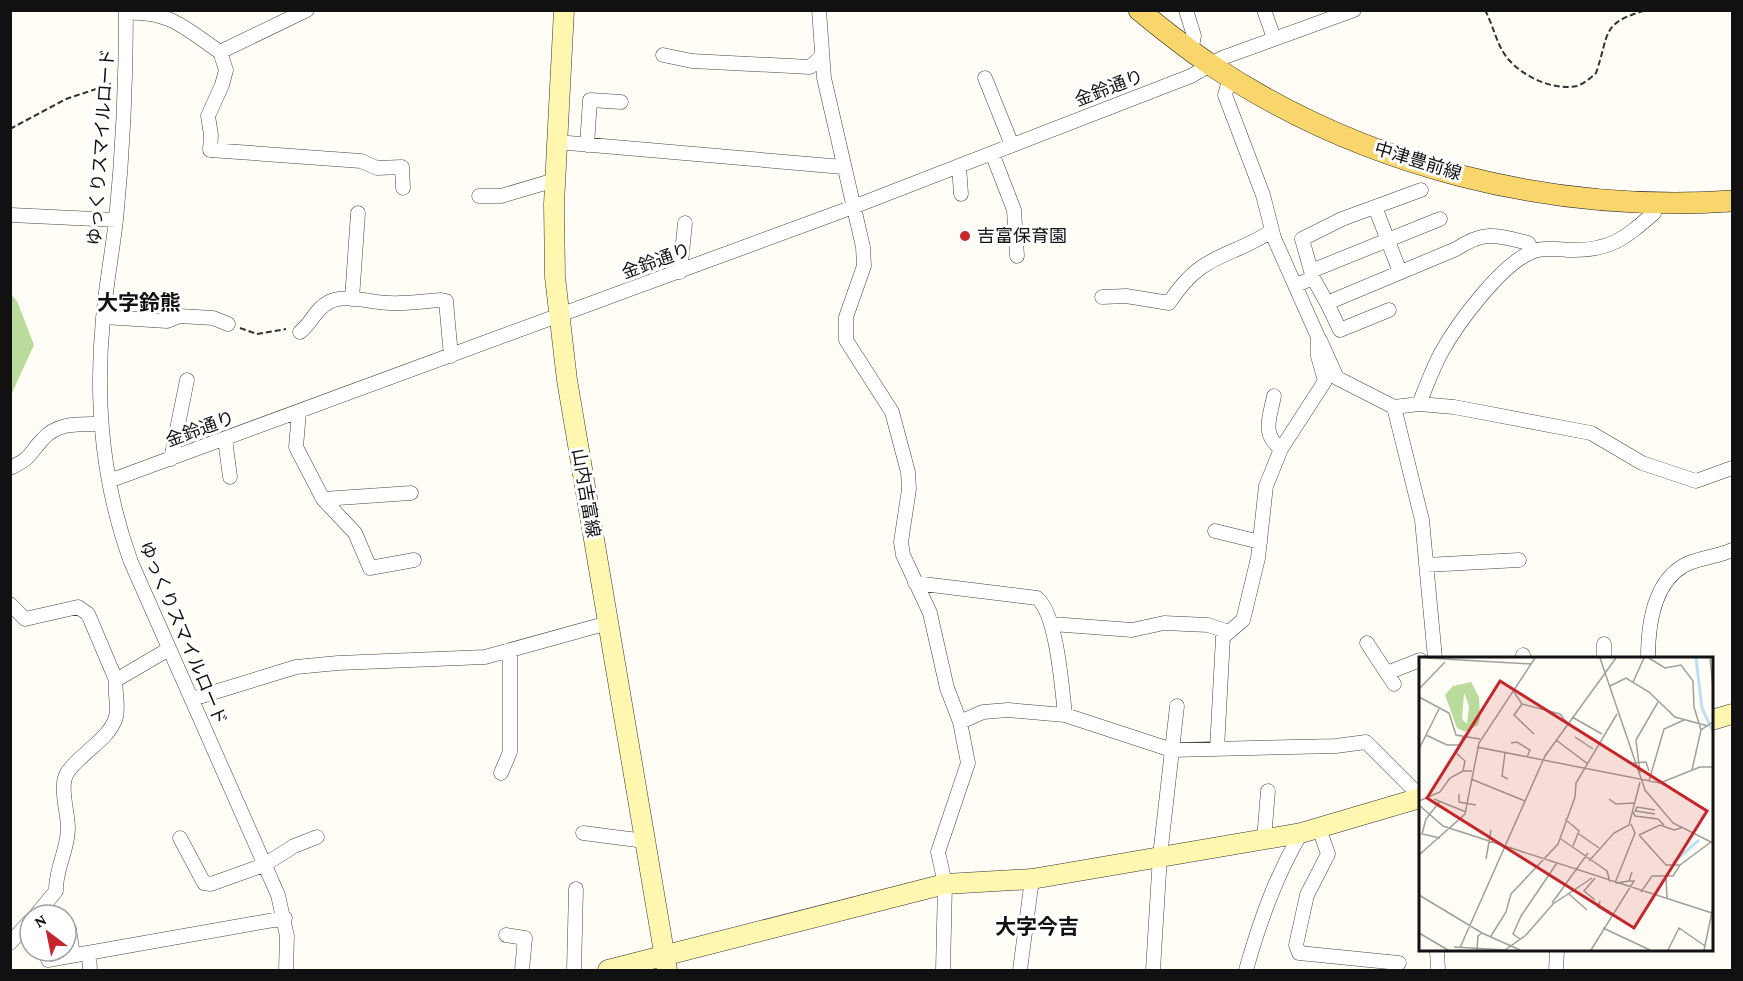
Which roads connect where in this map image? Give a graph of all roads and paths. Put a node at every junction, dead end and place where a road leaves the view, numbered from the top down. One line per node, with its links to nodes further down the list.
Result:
1 (307, 10): 13 (street)
2 (564, 10): 22 (main road, 山内吉富線)
3 (819, 10): 15 (street)
4 (1139, 10): 12 (main road, 中津豊前線)
5 (1186, 10): 12 (street)
6 (1264, 10): 11 (street)
7 (1354, 10): 11 (street, 金鈴通り)
8 (1485, 10): 9 (path)
9 (1647, 10)
10 (126, 12): 13 (street); 19 (street, ゆっくりスマイルロード)
11 (1274, 38): 16 (street, 金鈴通り)
12 (1191, 51): 16 (main road, 中津豊前線)
13 (220, 52): 29 (street)
14 (663, 55): 15 (street)
15 (821, 57): 27 (street)
16 (1211, 65): 17 (main road, 中津豊前線); 24 (street, 金鈴通り)
17 (1230, 77): 34 (main road, 中津豊前線); 42 (street)
18 (985, 78): 24 (street)
19 (126, 79): 21 (path); 40 (street, ゆっくりスマイルロード)
20 (621, 102): 23 (street)
21 (10, 129)
22 (557, 142): 23 (street); 28 (main road, 山内吉富線)
23 (586, 145): 27 (street)
24 (1012, 146): 25 (street, 金鈴通り)
25 (992, 153): 26 (street, 金鈴通り); 45 (street)
26 (959, 166): 31 (street); 35 (street, 金鈴通り)
27 (843, 168): 35 (street)
28 (555, 180): 32 (street); 54 (main road, 山内吉富線)
29 (403, 188)
30 (1421, 190): 36 (street)
31 (961, 194)
32 (479, 196)
33 (1732, 201): 34 (main road, 中津豊前線)
34 (1653, 203): 44 (street)
35 (853, 207): 46 (street, 金鈴通り); 81 (street)
36 (1376, 207): 43 (street); 48 (street)
37 (358, 213): 51 (street)
38 (11, 215): 40 (street)
39 (1440, 219): 43 (street)
40 (116, 220): 55 (street, ゆっくりスマイルロード)
41 (685, 223): 46 (street)
42 (1272, 231): 49 (street); 50 (street)
43 (1388, 240): 47 (street); 48 (street)
44 (1533, 251): 47 (street); 62 (street)
45 (1017, 256)
46 (680, 272): 54 (street, 金鈴通り)
47 (1400, 272): 52 (street)
48 (1312, 274): 49 (street); 52 (street)
49 (1296, 285): 58 (street)
50 (1102, 297)
51 (352, 299): 57 (street); 59 (street)
52 (1327, 303): 53 (street)
53 (1389, 310)
54 (559, 316): 59 (street, 金鈴通り); 83 (main road, 山内吉富線)
55 (103, 317): 56 (street); 65 (street, ゆっくりスマイルロード)
56 (228, 324): 57 (path)
57 (300, 332)
58 (1318, 337): 63 (street); 67 (street)
59 (451, 356): 64 (street, 金鈴通り)
60 (187, 380): 68 (street)
61 (1274, 396): 67 (street)
62 (1419, 404): 63 (street); 70 (street)
63 (1394, 407): 80 (street)
64 (299, 412): 66 (street, 金鈴通り); 74 (street)
65 (101, 424): 69 (street); 72 (street, ゆっくりスマイルロード)
66 (225, 439): 68 (street, 金鈴通り); 71 (street)
67 (1281, 448): 76 (street)
68 (171, 459): 72 (street, 金鈴通り)
69 (10, 468)
70 (1732, 468)
71 (230, 477)
72 (109, 481): 88 (street, ゆっくりスマイルロード)
73 (411, 493): 74 (street)
74 (323, 499): 78 (street)
75 (1215, 531): 76 (street)
76 (1260, 542): 85 (street)
77 (1732, 550): 92 (street)
78 (414, 560)
79 (1519, 560): 80 (street)
80 (1426, 565): 90 (street)
81 (915, 583): 84 (street); 100 (street)
82 (10, 604): 94 (street)
83 (608, 623): 89 (street); 112 (main road, 山内吉富線)
84 (1052, 624): 85 (street); 98 (street)
85 (1230, 632): 101 (street)
86 (1367, 644): 93 (street)
87 (1604, 644): 91 (street)
88 (169, 649): 94 (street); 95 (street, ゆっくりスマイルロード)
89 (510, 650): 95 (street); 103 (street)
90 (1429, 657)
91 (1604, 657)
92 (1648, 657)
93 (1419, 664)
94 (116, 680): 118 (street)
95 (192, 699): 114 (street, ゆっくりスマイルロード)
96 (1178, 706): 102 (street)
97 (1732, 714): 99 (main road)
98 (1065, 715): 100 (street); 102 (street)
99 (1713, 720)
100 (960, 722): 116 (street)
101 (1217, 749): 102 (street); 105 (street)
102 (1172, 750): 113 (street)
103 (501, 773)
104 (1269, 791): 111 (street)
105 (1419, 796)
106 (1419, 797): 107 (main road)
107 (1310, 831): 111 (main road); 126 (street); 135 (street)
108 (583, 833): 112 (street)
109 (317, 837): 114 (street)
110 (180, 838): 114 (street)
111 (1264, 839): 113 (main road)
112 (645, 842): 125 (main road, 山内吉富線)
113 (1160, 856): 115 (main road); 134 (street)
114 (264, 865): 119 (street, ゆっくりスマイルロード)
115 (1032, 879): 116 (main road); 133 (street)
116 (945, 884): 125 (main road); 132 (street)
117 (576, 889): 130 (street)
118 (46, 903)
119 (285, 918): 123 (street); 128 (street, ゆっくりスマイルロード)
120 (506, 935): 129 (street)
121 (1437, 951): 136 (street)
122 (1557, 951): 137 (street)
123 (89, 952): 124 (street); 127 (street)
124 (78, 954)
125 (666, 963): 131 (main road)
126 (1399, 963)
127 (90, 970)
128 (286, 970)
129 (522, 970)
130 (574, 970)
131 (608, 970)
132 (943, 970)
133 (1020, 970)
134 (1153, 970)
135 (1246, 970)
136 (1438, 970)
137 (1556, 970)

